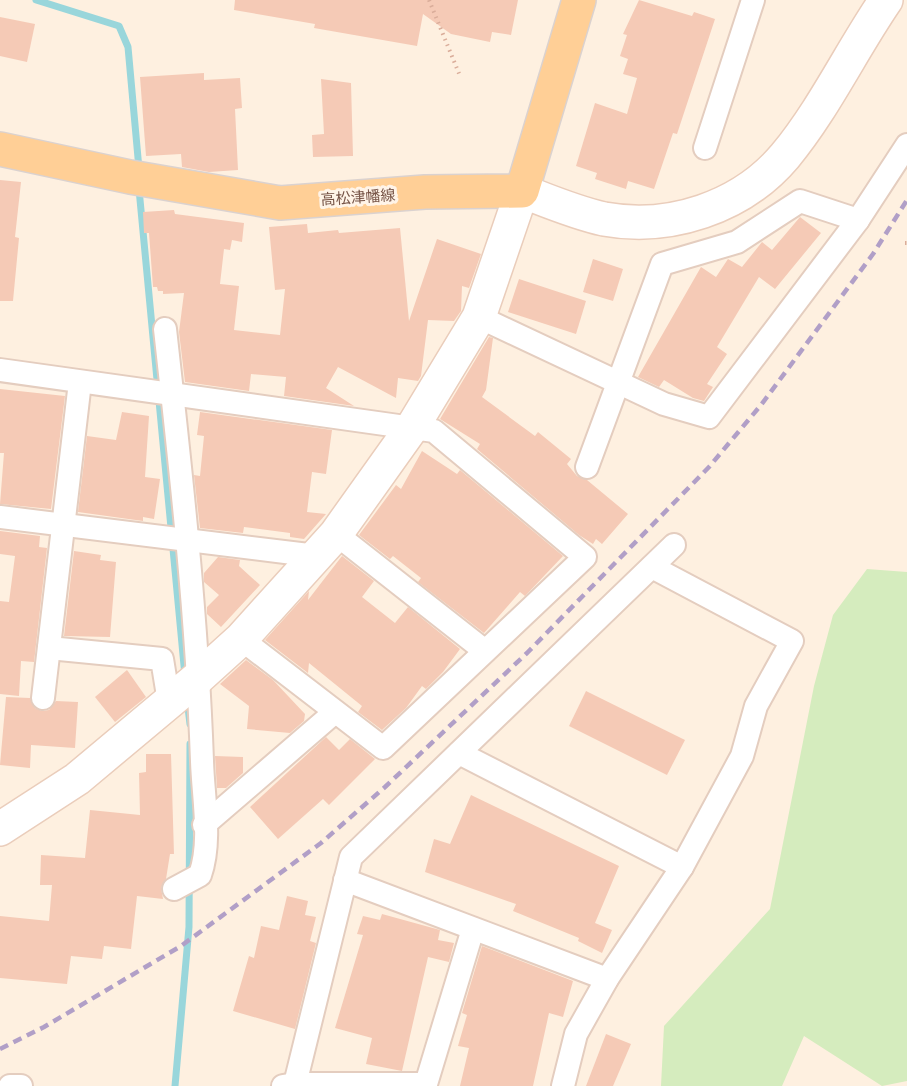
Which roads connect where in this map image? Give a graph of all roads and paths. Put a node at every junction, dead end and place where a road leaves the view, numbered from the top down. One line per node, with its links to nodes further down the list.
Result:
1 (429, 0): 5 (path)
2 (579, 0): 9 (main road)
3 (753, 0): 7 (street)
4 (886, 0): 9 (street)
5 (460, 76)
6 (907, 145): 10 (street)
7 (705, 147)
8 (0, 148): 9 (main road, 高松津幡線)
9 (522, 191): 11 (street)
10 (858, 220): 15 (street); 15 (street)
11 (479, 317): 15 (street); 17 (street)
12 (165, 329): 16 (street)
13 (0, 370): 14 (street)
14 (80, 382): 16 (street); 20 (street)
15 (619, 383): 18 (street)
16 (162, 395): 17 (street); 21 (street)
17 (413, 426): 22 (street); 27 (street)
18 (587, 466)
19 (0, 517): 20 (street)
20 (63, 525): 21 (street); 26 (street)
21 (176, 538): 22 (street); 28 (street)
22 (326, 545): 25 (street); 27 (street)
23 (674, 545): 24 (street)
24 (652, 567): 31 (street); 34 (street)
25 (241, 639): 28 (street); 30 (street)
26 (49, 648): 28 (street); 29 (street)
27 (485, 651): 30 (street)
28 (184, 690): 32 (street); 33 (street)
29 (43, 698)
30 (335, 712): 32 (street)
31 (459, 753): 34 (street); 35 (street)
32 (204, 825): 36 (street)
33 (0, 829)
34 (682, 867): 38 (street)
35 (345, 880): 37 (street); 39 (street)
36 (184, 884)
37 (473, 929): 38 (street); 39 (street)
38 (607, 979): 42 (street)
39 (289, 1085)
40 (10, 1086): 41 (street)
41 (21, 1086)
42 (563, 1086)

